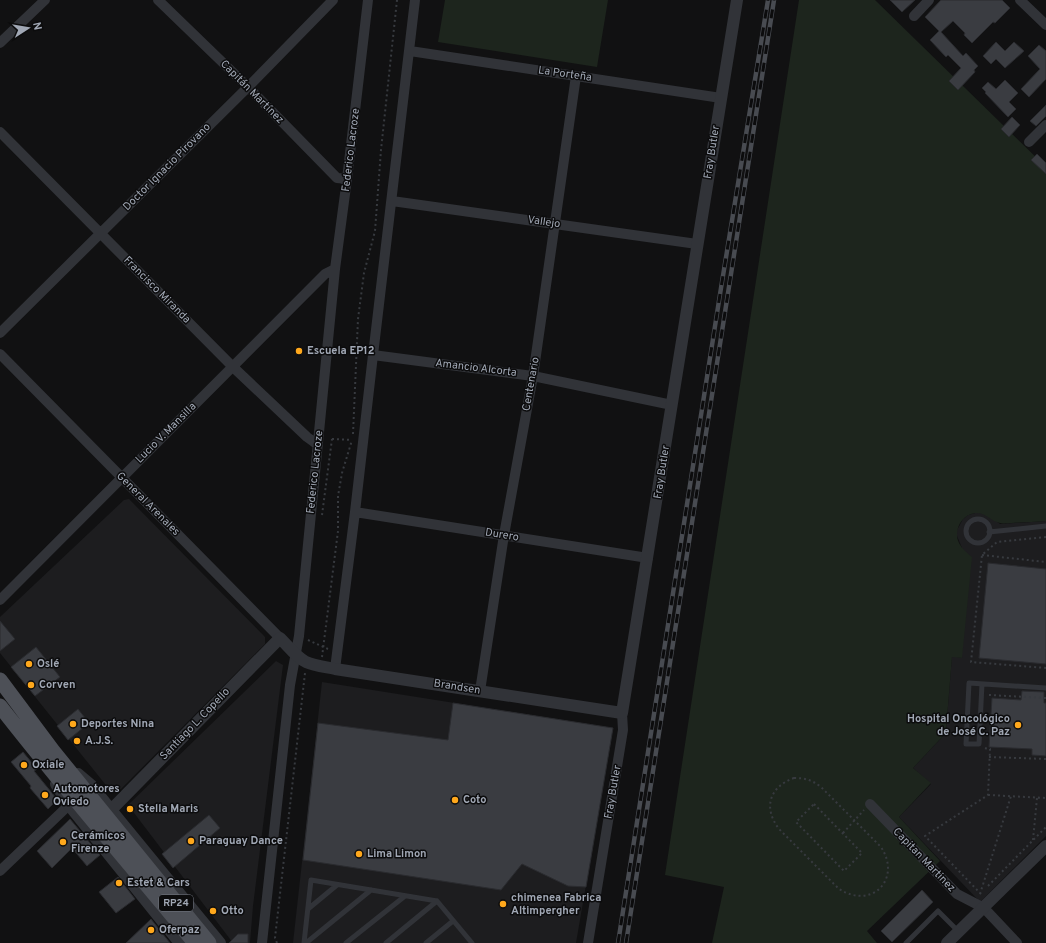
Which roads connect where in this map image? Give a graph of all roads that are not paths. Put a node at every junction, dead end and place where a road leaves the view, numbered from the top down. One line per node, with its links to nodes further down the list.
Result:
1 (45, 0): 11 (street)
2 (158, 0): 14 (street, Capitán Martínez)
3 (333, 0): 14 (street, Doctor Ignacio Pirovano)
4 (368, 0): 19 (street, Federico Lacroze)
5 (415, 0): 12 (street)
6 (737, 0): 15 (street, Fray Butler)
7 (929, 0): 9 (street)
8 (1020, 0): 10 (street)
9 (914, 16)
10 (1046, 25)
11 (0, 44)
12 (410, 51): 13 (street, La Porteña); 20 (street)
13 (576, 76): 15 (street, La Porteña); 21 (street, Centenario)
14 (248, 87): 19 (street, Capitán Martínez); 22 (street, Doctor Ignacio Pirovano)
15 (721, 98): 23 (street, Fray Butler)
16 (1046, 125): 18 (street)
17 (0, 132): 22 (street, Francisco Miranda)
18 (1029, 142)
19 (348, 179): 24 (street, Federico Lacroze)
20 (392, 201): 21 (street, Vallejo); 27 (street)
21 (556, 224): 23 (street, Vallejo); 29 (street, Centenario)
22 (100, 233): 25 (street, Doctor Ignacio Pirovano); 28 (street, Francisco Miranda)
23 (697, 244): 30 (street, Fray Butler)
24 (335, 270): 28 (street, Lucio V. Mansilla); 31 (street, Federico Lacroze)
25 (0, 333)
26 (0, 354): 32 (street, General Arenales)
27 (373, 355): 29 (street, Amancio Alcorta); 33 (street)
28 (233, 367): 31 (street, Francisco Miranda); 32 (street, Lucio V. Mansilla)
29 (533, 376): 30 (street, Amancio Alcorta); 36 (street, Centenario)
30 (672, 405): 37 (street, Fray Butler)
31 (318, 440): 40 (street, Federico Lacroze)
32 (122, 478): 38 (street, Lucio V. Mansilla); 39 (street, General Arenales)
33 (355, 512): 36 (street, Durero); 41 (street)
34 (1046, 526): 35 (lane)
35 (989, 532): 35 (lane)
36 (504, 535): 37 (street, Durero); 45 (street, Centenario)
37 (648, 558): 47 (street, Fray Butler)
38 (0, 600)
39 (280, 638): 40 (street, General Arenales); 51 (street, Santiago L. Copello)
40 (295, 654): 41 (street, Brandsen); 66 (street, Federico Lacroze)
41 (335, 669): 45 (street, Brandsen)
42 (0, 680): 48 (main road, RP24)
43 (982, 684): 43 (lane); 44 (lane)
44 (1046, 688)
45 (480, 691): 47 (street, Brandsen)
46 (0, 706): 48 (main road, RP24)
47 (622, 713): 72 (street, Fray Butler)
48 (49, 757): 50 (street); 51 (street); 63 (main road, RP24); 64 (main road, RP24)
49 (870, 804): 58 (street, Capitan Martinez)
50 (68, 805): 53 (street); 62 (street)
51 (111, 810): 65 (street)
52 (1046, 846): 58 (street)
53 (0, 871)
54 (337, 885): 55 (lane); 59 (lane); 59 (lane)
55 (372, 890): 56 (lane); 67 (lane)
56 (404, 896): 57 (lane); 68 (lane)
57 (437, 901): 60 (lane); 69 (lane)
58 (984, 902): 61 (street); 75 (street, Capitan Martinez)
59 (308, 909): 67 (lane)
60 (454, 921): 70 (lane); 71 (lane)
61 (958, 931): 73 (lane); 74 (street)
62 (180, 943)
63 (195, 943)
64 (209, 943)
65 (220, 943)
66 (262, 943)
67 (305, 943)
68 (346, 943)
69 (386, 943)
70 (426, 943)
71 (472, 943)
72 (588, 943)
73 (906, 943)
74 (947, 943)
75 (1017, 943)

